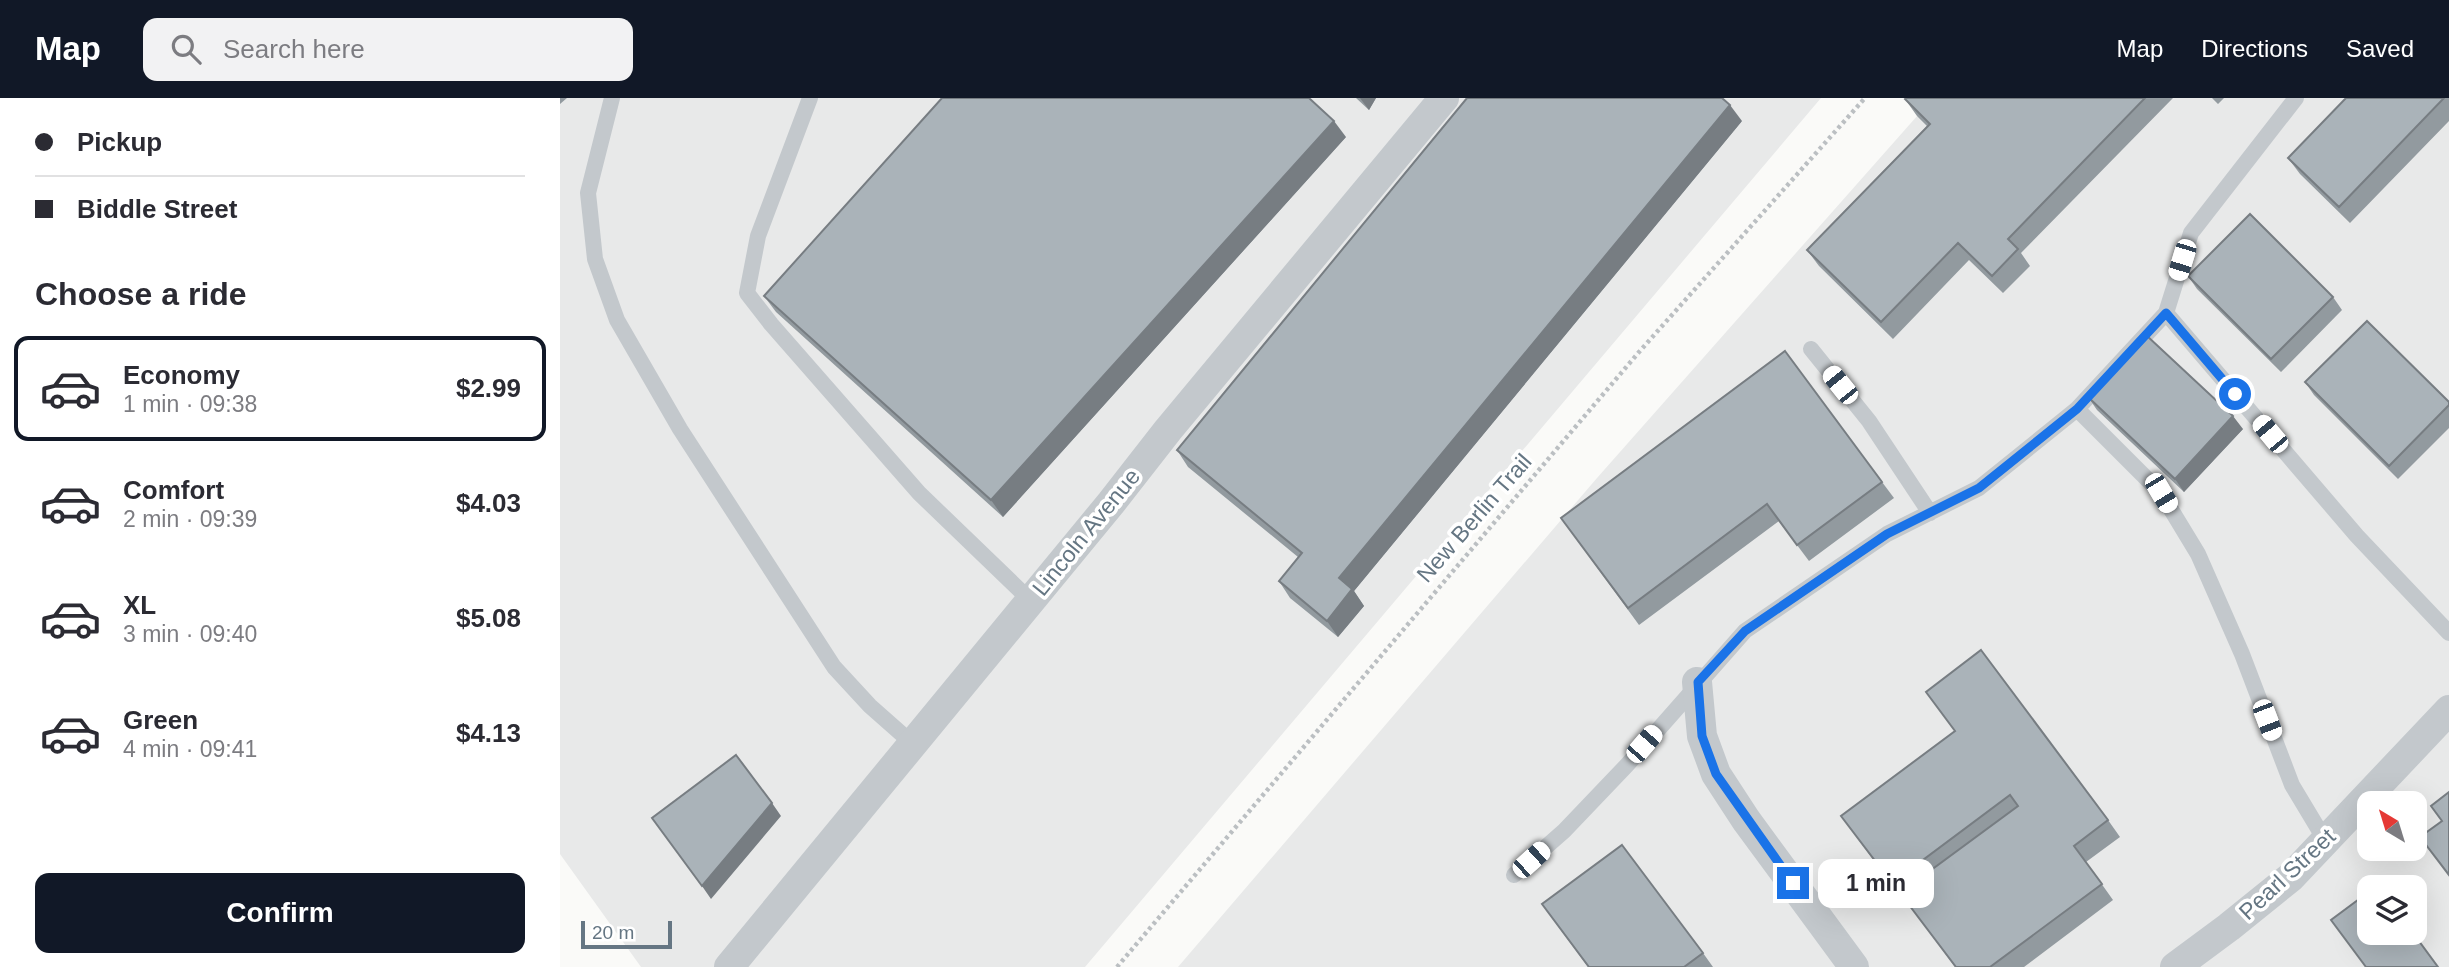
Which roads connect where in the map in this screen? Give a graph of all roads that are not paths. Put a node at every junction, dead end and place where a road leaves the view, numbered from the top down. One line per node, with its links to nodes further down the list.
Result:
1 (611, 98): 13 (lane)
2 (810, 98): 9 (lane)
3 (1444, 98): 9 (street, Lincoln Avenue)
4 (2296, 98): 5 (lane)
5 (2166, 313): 7 (lane); 10 (lane)
6 (1811, 349): 8 (lane)
7 (2077, 409): 8 (lane); 14 (lane)
8 (1930, 513): 11 (lane)
9 (1031, 601): 13 (street, Lincoln Avenue)
10 (2449, 633)
11 (1698, 682): 15 (lane); 17 (street)
12 (2449, 710): 14 (street, Pearl Street)
13 (913, 744): 16 (street, Lincoln Avenue)
14 (2325, 840): 18 (street, Pearl Street)
15 (1514, 875)
16 (729, 967)
17 (1854, 967)
18 (2175, 967)

